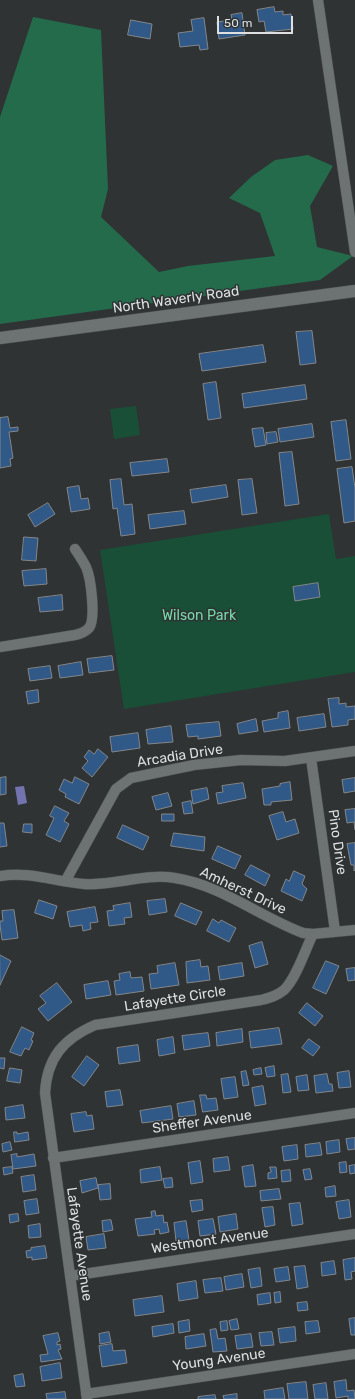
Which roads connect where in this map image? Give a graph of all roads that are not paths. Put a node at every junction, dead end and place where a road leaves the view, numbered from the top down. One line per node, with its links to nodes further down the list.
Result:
1 (318, 0): 2 (street)
2 (355, 252)
3 (355, 291): 4 (main road, North Waverly Road)
4 (0, 338)
5 (75, 549): 6 (street)
6 (0, 647)
7 (355, 751): 8 (street, Arcadia Drive)
8 (311, 758): 10 (street, Arcadia Drive); 12 (street, Pino Drive)
9 (0, 876): 10 (street, Amherst Drive)
10 (66, 880): 13 (street, Amherst Drive)
11 (355, 930): 12 (street, Amherst Drive)
12 (335, 931): 13 (street, Amherst Drive)
13 (313, 934): 14 (street, Lafayette Circle)
14 (45, 1092): 16 (street, Lafayette Avenue)
15 (355, 1113): 16 (street, Sheffer Avenue)
16 (53, 1158): 18 (street, Lafayette Avenue)
17 (355, 1234): 18 (street, Westmont Avenue)
18 (70, 1276): 20 (street, Lafayette Avenue)
19 (355, 1354): 20 (street, Young Avenue)
20 (87, 1397)

